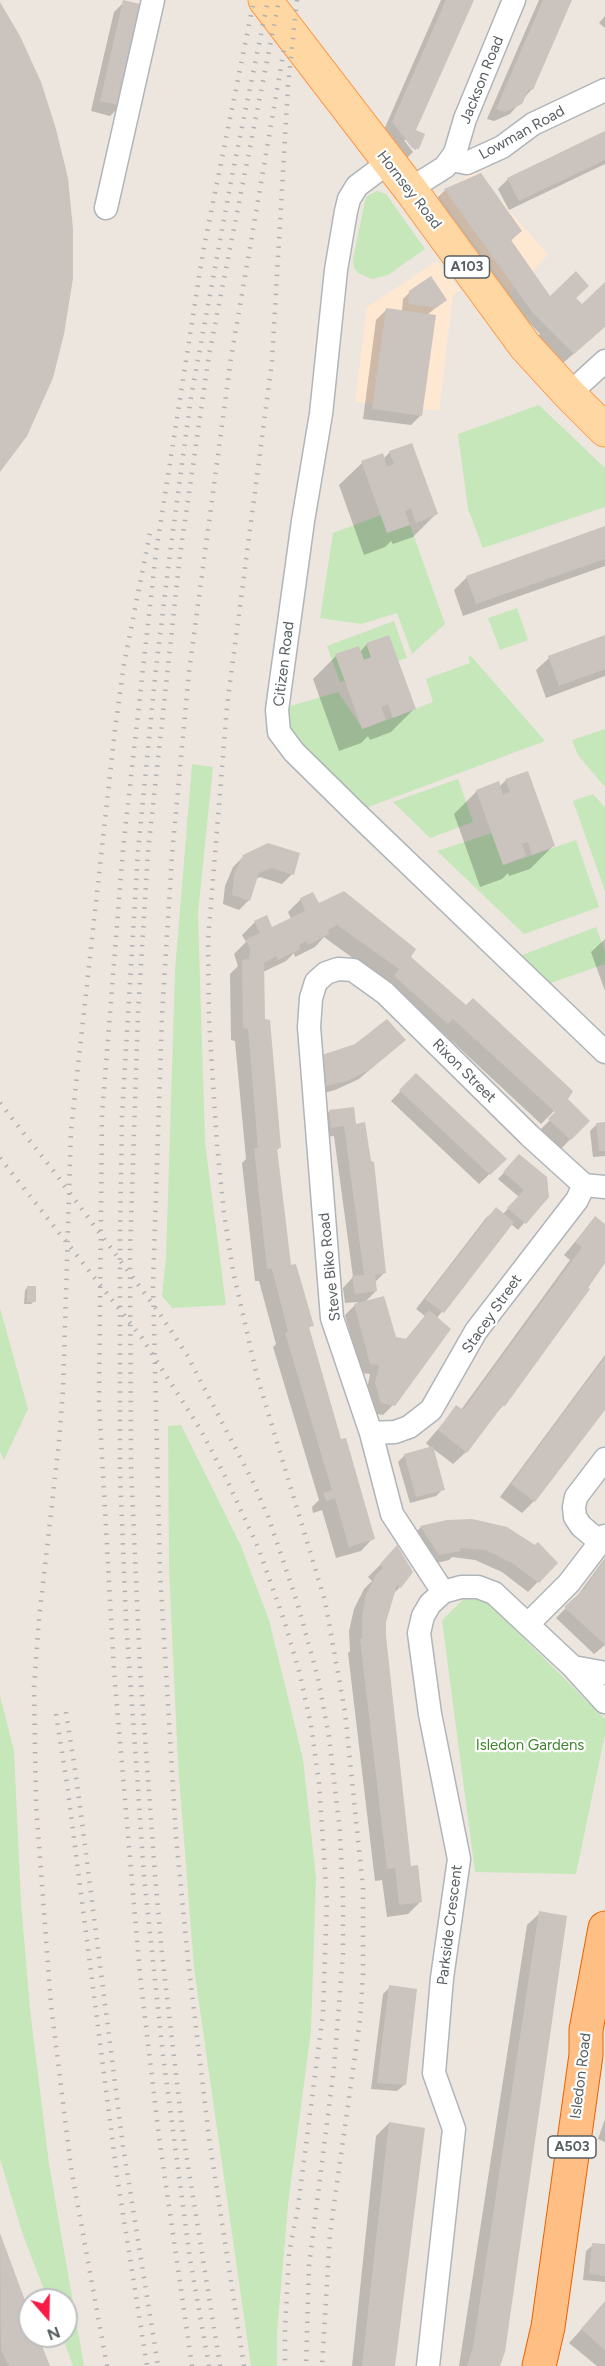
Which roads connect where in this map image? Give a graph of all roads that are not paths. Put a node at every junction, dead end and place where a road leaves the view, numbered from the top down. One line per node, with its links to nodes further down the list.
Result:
1 (153, 0): 8 (street)
2 (265, 0): 6 (main road, Hornsey Road / A103)
3 (514, 0): 5 (street, Jackson Road)
4 (605, 90): 5 (street, Lowman Road)
5 (451, 160): 7 (street)
6 (389, 162): 7 (main road, Hornsey Road / A103); 13 (street, Citizen Road)
7 (410, 189): 10 (main road, Hornsey Road / A103)
8 (106, 208)
9 (605, 361): 10 (street)
10 (569, 394): 11 (main road, Hornsey Road / A103)
11 (605, 430)
12 (338, 969): 14 (street, Rixon Street); 15 (street, Steve Biko Road)
13 (605, 1052)
14 (595, 1186): 15 (street, Stacey Street)
15 (371, 1433): 18 (street, Steve Biko Road)
16 (605, 1459): 17 (street)
17 (602, 1539): 19 (street)
18 (442, 1593): 19 (street); 25 (street, Parkside Crescent)
19 (528, 1624): 20 (street)
20 (573, 1667): 21 (street); 22 (street)
21 (605, 1672)
22 (605, 1702)
23 (605, 1928): 24 (highway, Isledon Road / A503)
24 (595, 2032): 26 (highway, Isledon Road / A503)
25 (428, 2366)
26 (539, 2366)

